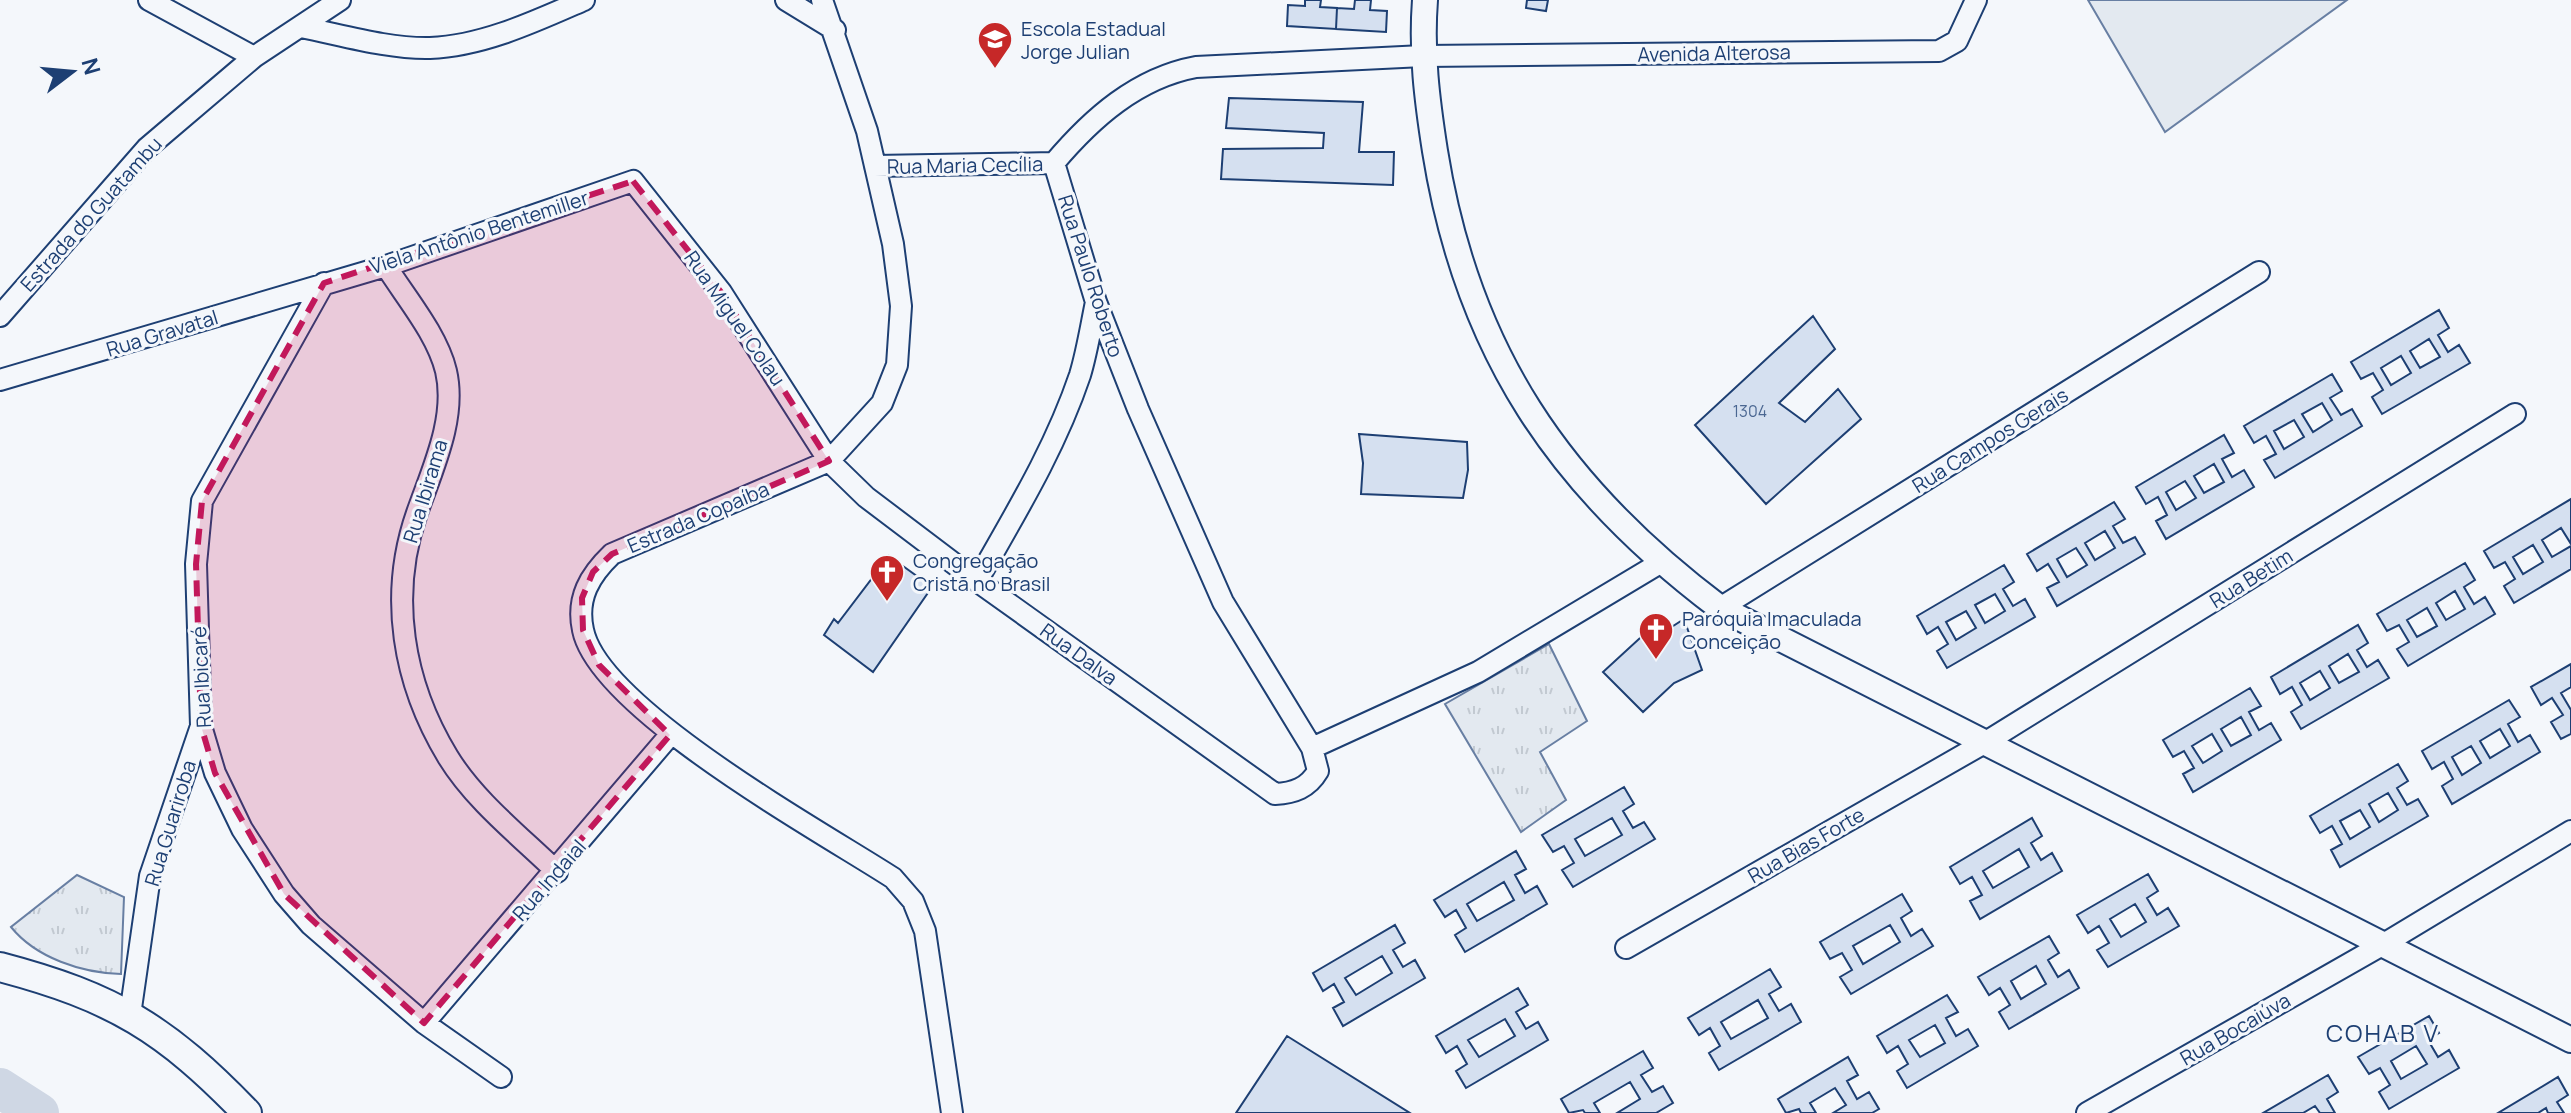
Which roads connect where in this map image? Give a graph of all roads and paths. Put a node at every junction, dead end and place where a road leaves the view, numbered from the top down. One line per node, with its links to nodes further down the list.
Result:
1 (149, 0): 11 (street)
2 (340, 0): 8 (street, Estrada do Guatambu)
3 (584, 0): 8 (street)
4 (786, 0): 9 (street)
5 (822, 0): 9 (street, Estrada Copaíba)
6 (1425, 0): 10 (street)
7 (1976, 0): 10 (street, Avenida Alterosa)
8 (301, 27): 11 (street, Estrada do Guatambu)
9 (835, 30): 13 (street, Estrada Copaíba)
10 (1423, 56): 12 (street); 23 (street)
11 (254, 57): 19 (street, Estrada do Guatambu)
12 (1054, 163): 13 (street, Rua Maria Cecília); 18 (street, Rua Paulo Roberto)
13 (875, 166): 22 (street, Estrada Copaíba)
14 (633, 181): 15 (street, Viela Antônio Bentemiller); 22 (street, Rua Miguel Colau)
15 (386, 266): 17 (street, Viela Antônio Bentemiller); 31 (street, Rua Ibirama)
16 (2259, 272): 25 (street, Rua Campos Gerais)
17 (324, 283): 20 (street, Rua Gravatal); 26 (street, Rua Ibicaré)
18 (1096, 302): 24 (street); 29 (street, Rua Paulo Roberto)
19 (0, 316)
20 (0, 380)
21 (2515, 414): 28 (street, Rua Betim)
22 (829, 461): 24 (street, Rua Dalva); 27 (street, Estrada Copaíba)
23 (1660, 563): 25 (street); 29 (street)
24 (977, 581): 29 (street, Rua Dalva)
25 (1720, 608): 28 (street)
26 (201, 726): 35 (street, Rua Guariroba); 36 (street, Rua Ibicaré)
27 (670, 735): 31 (street, Rua Indaial); 40 (street, Estrada Copaíba)
28 (1986, 742): 32 (street); 33 (street, Rua Bias Forte)
29 (1312, 748)
30 (2571, 831): 32 (street, Rua Bocaiúva)
31 (557, 872): 36 (street, Rua Indaial)
32 (2382, 945): 37 (street); 41 (street, Rua Bocaiúva)
33 (1626, 948)
34 (0, 967): 35 (main road)
35 (130, 1015): 39 (main road)
36 (424, 1023): 38 (street, Rua Ibicaré)
37 (2571, 1040)
38 (501, 1077)
39 (247, 1113)
40 (952, 1113)
41 (2087, 1113)

